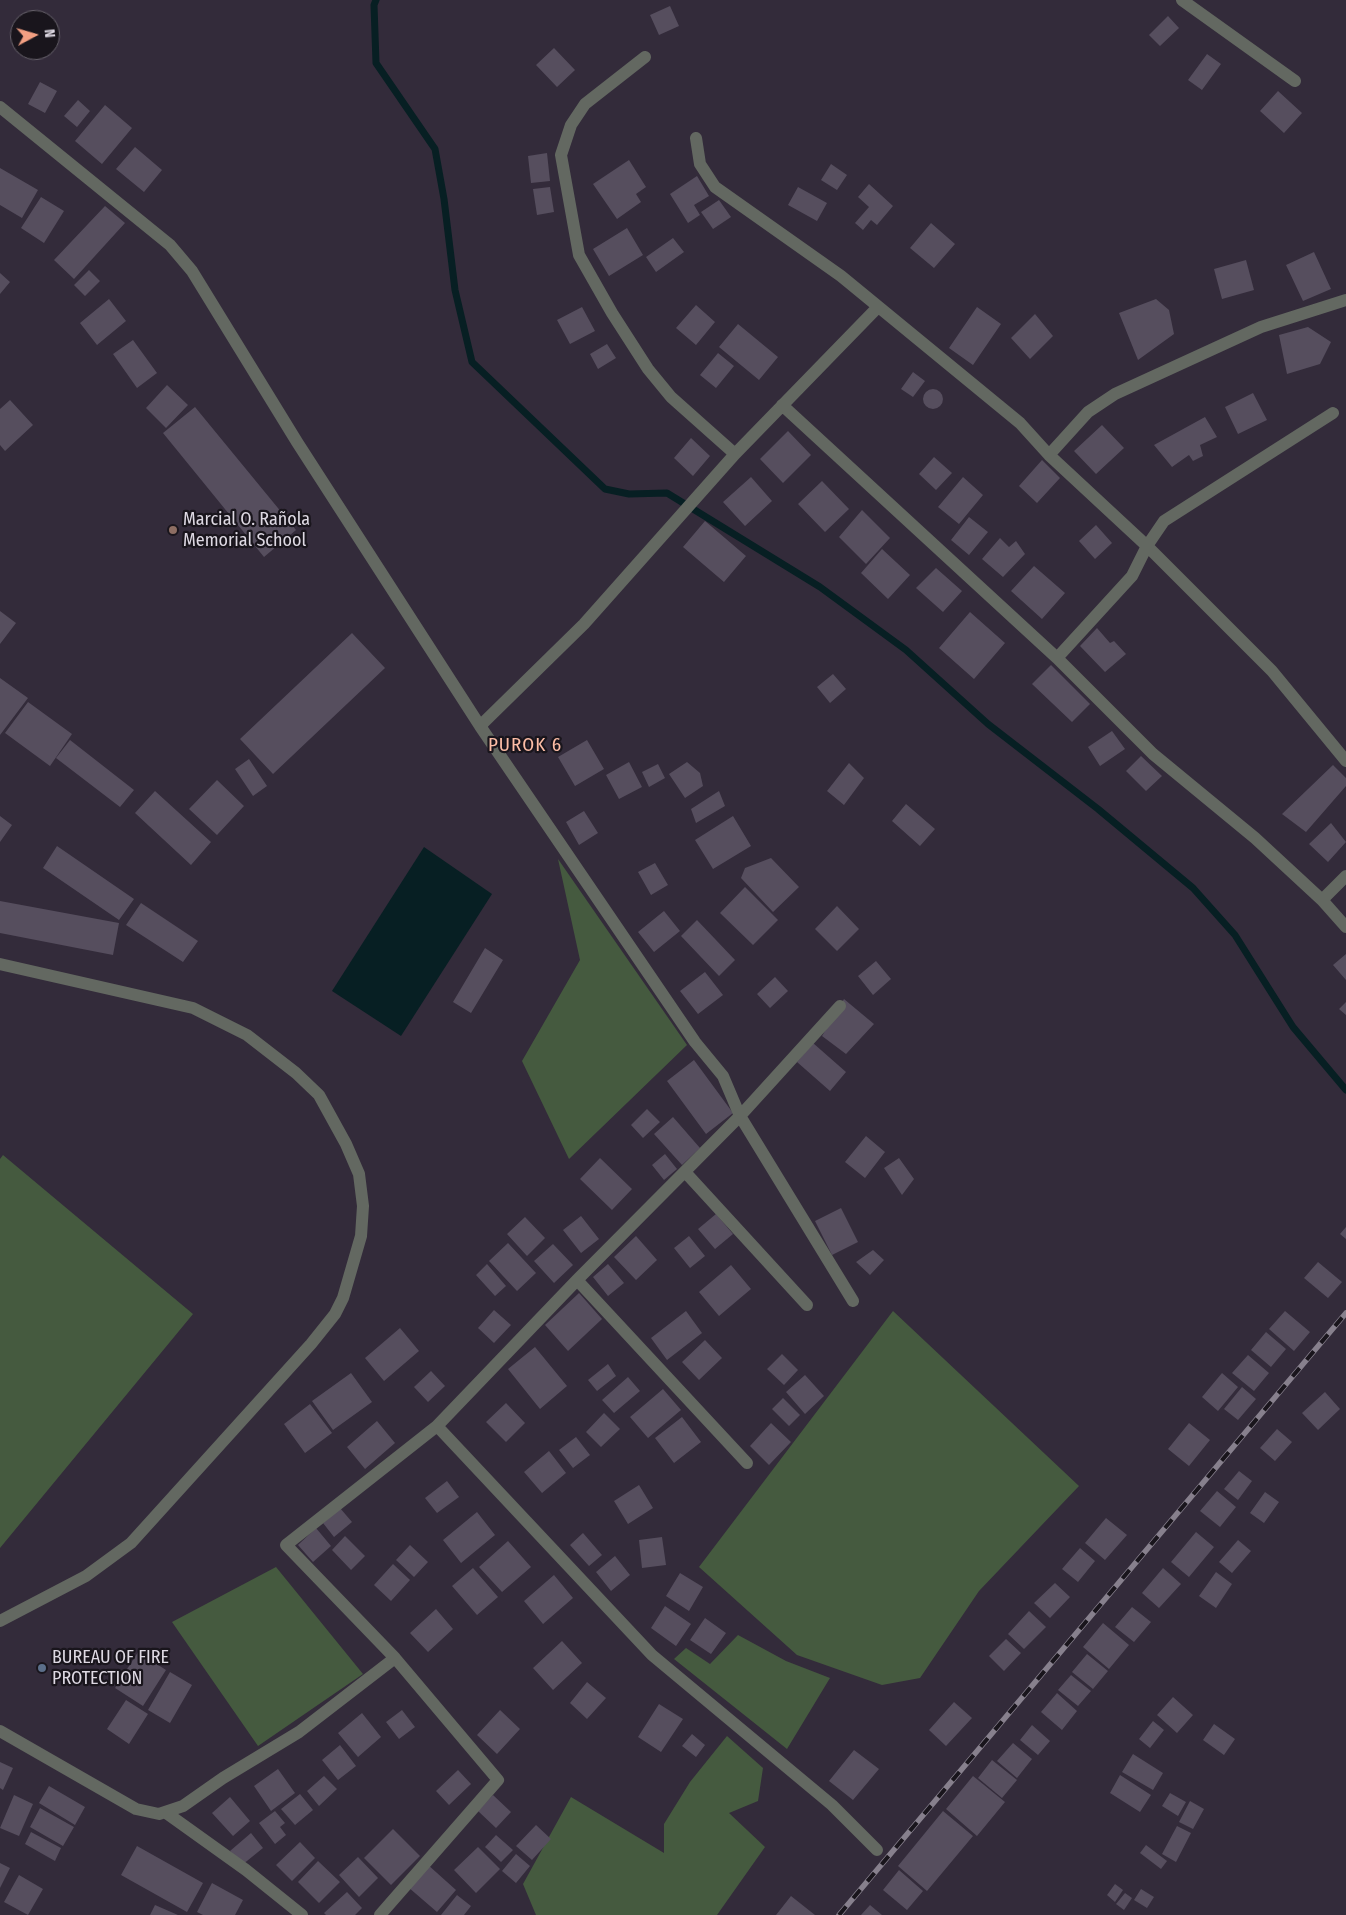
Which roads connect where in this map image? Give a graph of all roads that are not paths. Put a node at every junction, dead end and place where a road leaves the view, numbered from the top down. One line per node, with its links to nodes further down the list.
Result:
1 (1182, 0): 3 (street)
2 (645, 57): 10 (street)
3 (1295, 82)
4 (0, 107): 14 (street)
5 (696, 138): 7 (street)
6 (1346, 300): 11 (street)
7 (878, 307): 8 (street); 11 (street)
8 (782, 405): 10 (street); 13 (street)
9 (1334, 413): 12 (street)
10 (735, 454): 14 (street)
11 (1049, 455): 12 (street)
12 (1147, 546): 13 (street); 15 (street)
13 (1057, 658): 17 (street)
14 (480, 726): 21 (street)
15 (1346, 761)
16 (1346, 876): 17 (street)
17 (1322, 900): 18 (street)
18 (1346, 927)
19 (0, 964): 28 (street)
20 (840, 1006): 21 (street)
21 (740, 1116): 22 (street); 24 (street)
22 (686, 1173): 23 (street); 25 (street)
23 (577, 1280): 26 (street); 27 (street)
24 (853, 1301)
25 (807, 1304)
26 (437, 1426): 29 (street); 32 (street)
27 (747, 1462)
28 (0, 1621)
29 (395, 1658): 31 (street); 34 (street)
30 (0, 1730): 31 (street)
31 (165, 1812): 33 (street)
32 (877, 1850)
33 (302, 1915)
34 (380, 1915)

